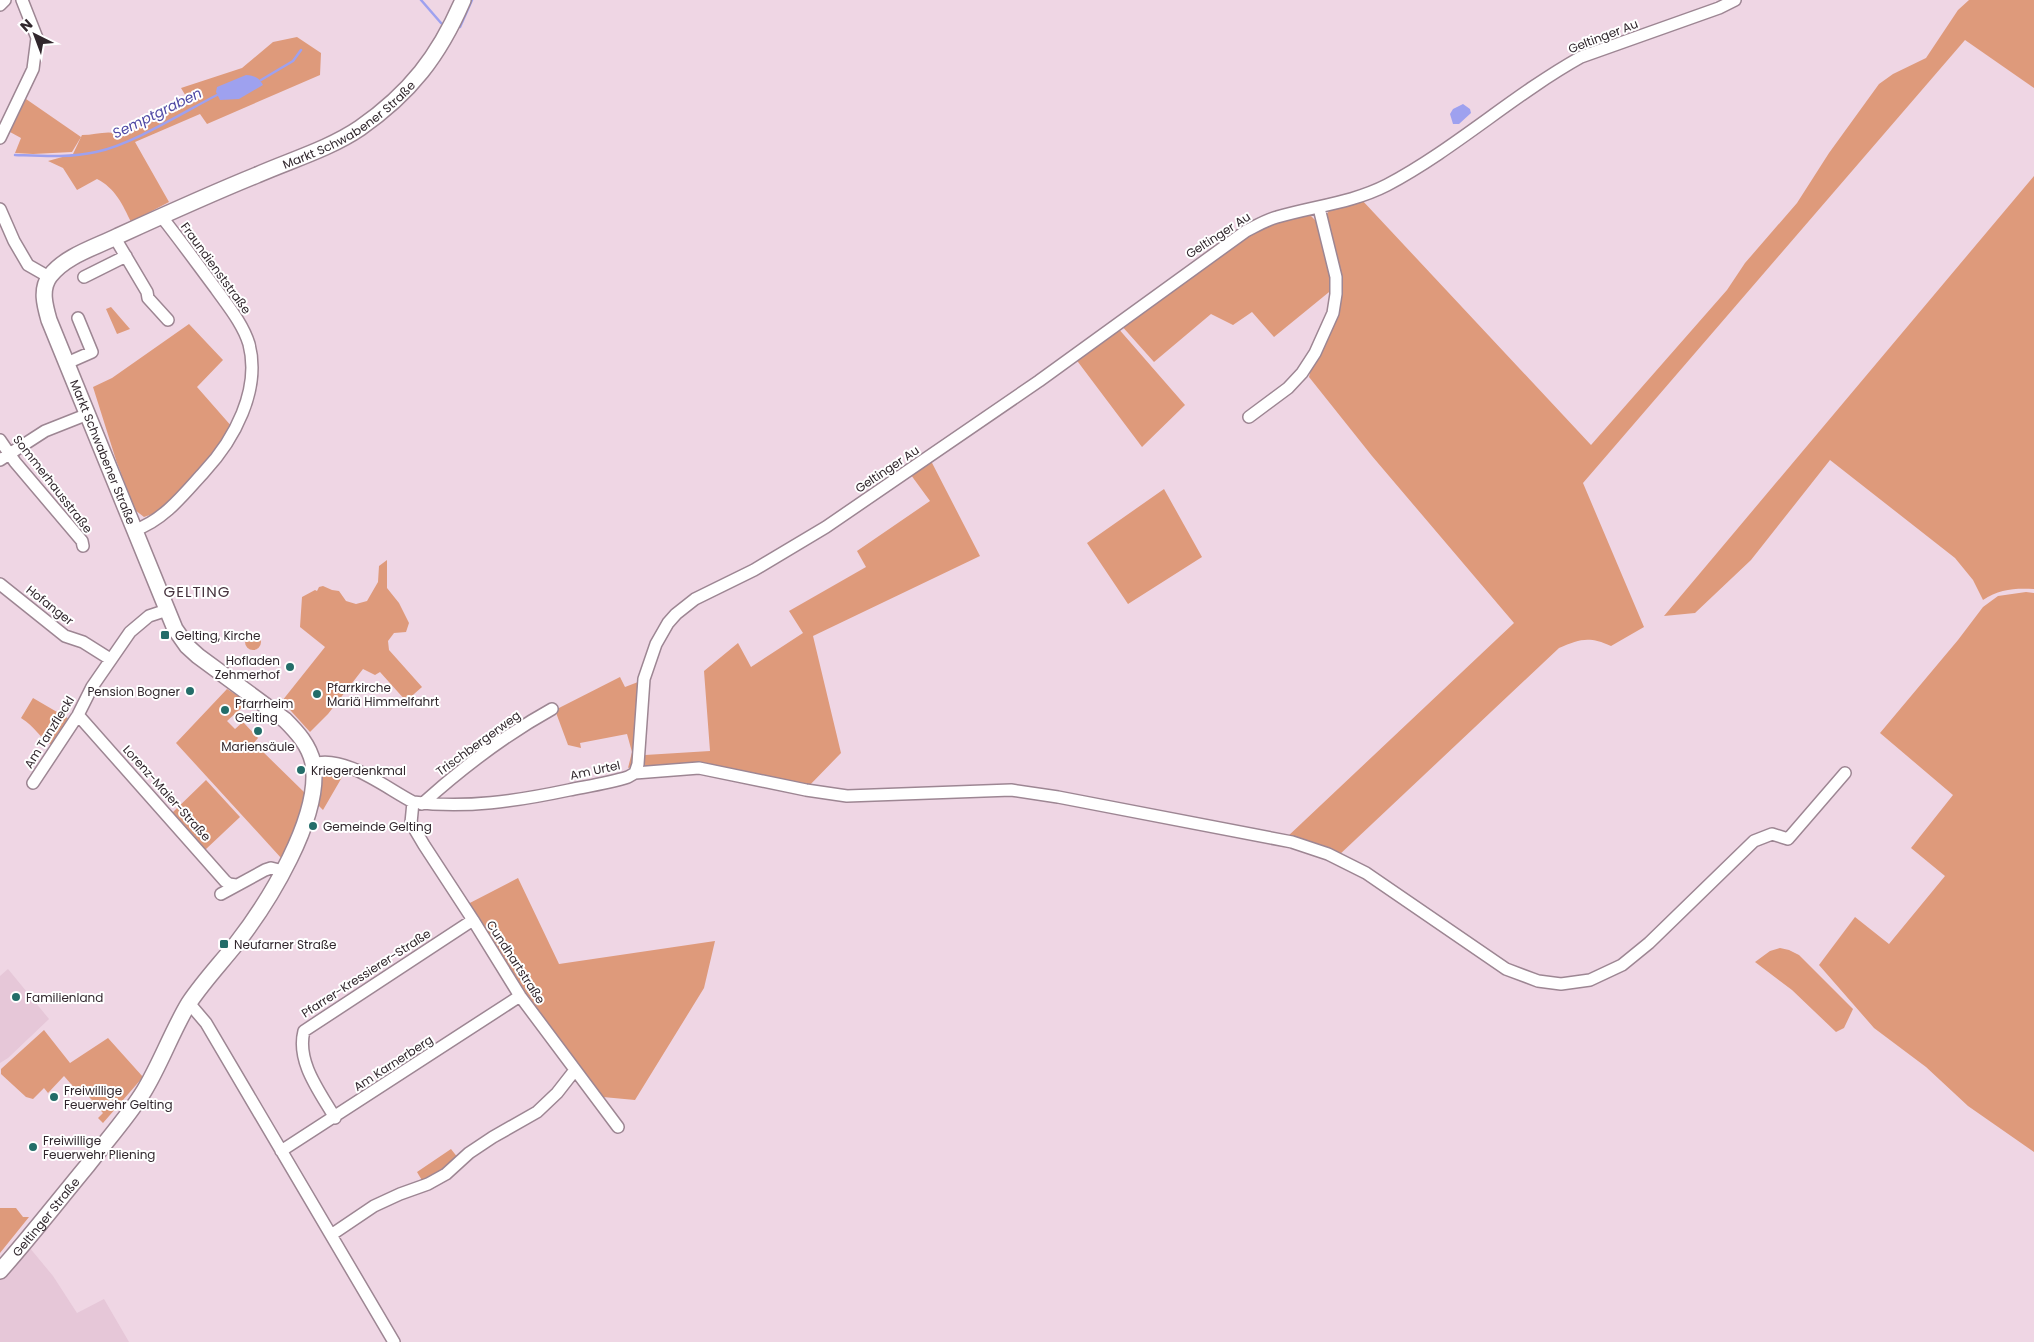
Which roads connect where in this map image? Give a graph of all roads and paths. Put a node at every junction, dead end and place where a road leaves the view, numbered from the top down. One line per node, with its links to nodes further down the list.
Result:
1 (5, 0): 5 (street)
2 (22, 0): 6 (street)
3 (463, 0): 9 (main road, Markt Schwabener Straße)
4 (1735, 0): 8 (street, Geltinger Au)
5 (0, 5)
6 (0, 138)
7 (0, 208): 12 (street)
8 (1319, 208): 18 (street); 23 (street, Geltinger Au)
9 (161, 216): 10 (main road, Markt Schwabener Straße); 22 (street, Fraundienststraße)
10 (115, 238): 11 (street); 12 (main road, Markt Schwabener Straße)
11 (126, 256): 13 (street); 15 (street)
12 (49, 277): 16 (main road, Markt Schwabener Straße)
13 (84, 277)
14 (78, 318): 16 (street)
15 (168, 320)
16 (67, 363): 17 (main road, Markt Schwabener Straße)
17 (88, 414): 20 (street); 22 (main road, Markt Schwabener Straße)
18 (1249, 417)
19 (0, 440): 20 (street, Sommerhausstraße)
20 (11, 453): 21 (street); 24 (street, Sommerhausstraße)
21 (0, 460)
22 (135, 530): 26 (main road, Markt Schwabener Straße)
23 (807, 539): 32 (street, Am Urtel)
24 (83, 546)
25 (0, 584): 27 (street, Hofanger)
26 (167, 610): 27 (street, Am Tanzfleckl); 30 (main road, Markt Schwabener Straße)
27 (110, 660): 29 (street, Am Tanzfleckl)
28 (552, 709): 34 (street, Trischbergerweg)
29 (78, 715): 33 (street, Am Tanzfleckl); 36 (street, Lorenz-Maier-Straße)
30 (313, 764): 34 (street, Am Urtel); 35 (main road, Markt Schwabener Straße)
31 (1845, 773): 32 (street)
32 (635, 774): 34 (street, Am Urtel)
33 (33, 783)
34 (418, 803): 38 (street, Cundhartstraße)
35 (283, 871): 36 (street); 40 (main road, Markt Schwabener Straße)
36 (236, 885): 37 (street)
37 (222, 894)
38 (473, 920): 39 (street, Cundhartstraße); 43 (street, Pfarrer-Kressierer-Straße)
39 (520, 996): 42 (street, Cundhartstraße); 43 (street, Am Karnerberg)
40 (190, 1003): 41 (main road, Markt Schwabener Straße); 45 (street)
41 (172, 1036): 47 (main road, Geltinger Straße)
42 (575, 1070): 44 (street, Cundhartstraße); 46 (street)
43 (335, 1118): 45 (street, Am Karnerberg)
44 (618, 1127)
45 (281, 1151): 46 (street)
46 (331, 1235): 48 (street)
47 (0, 1271)
48 (394, 1342)

